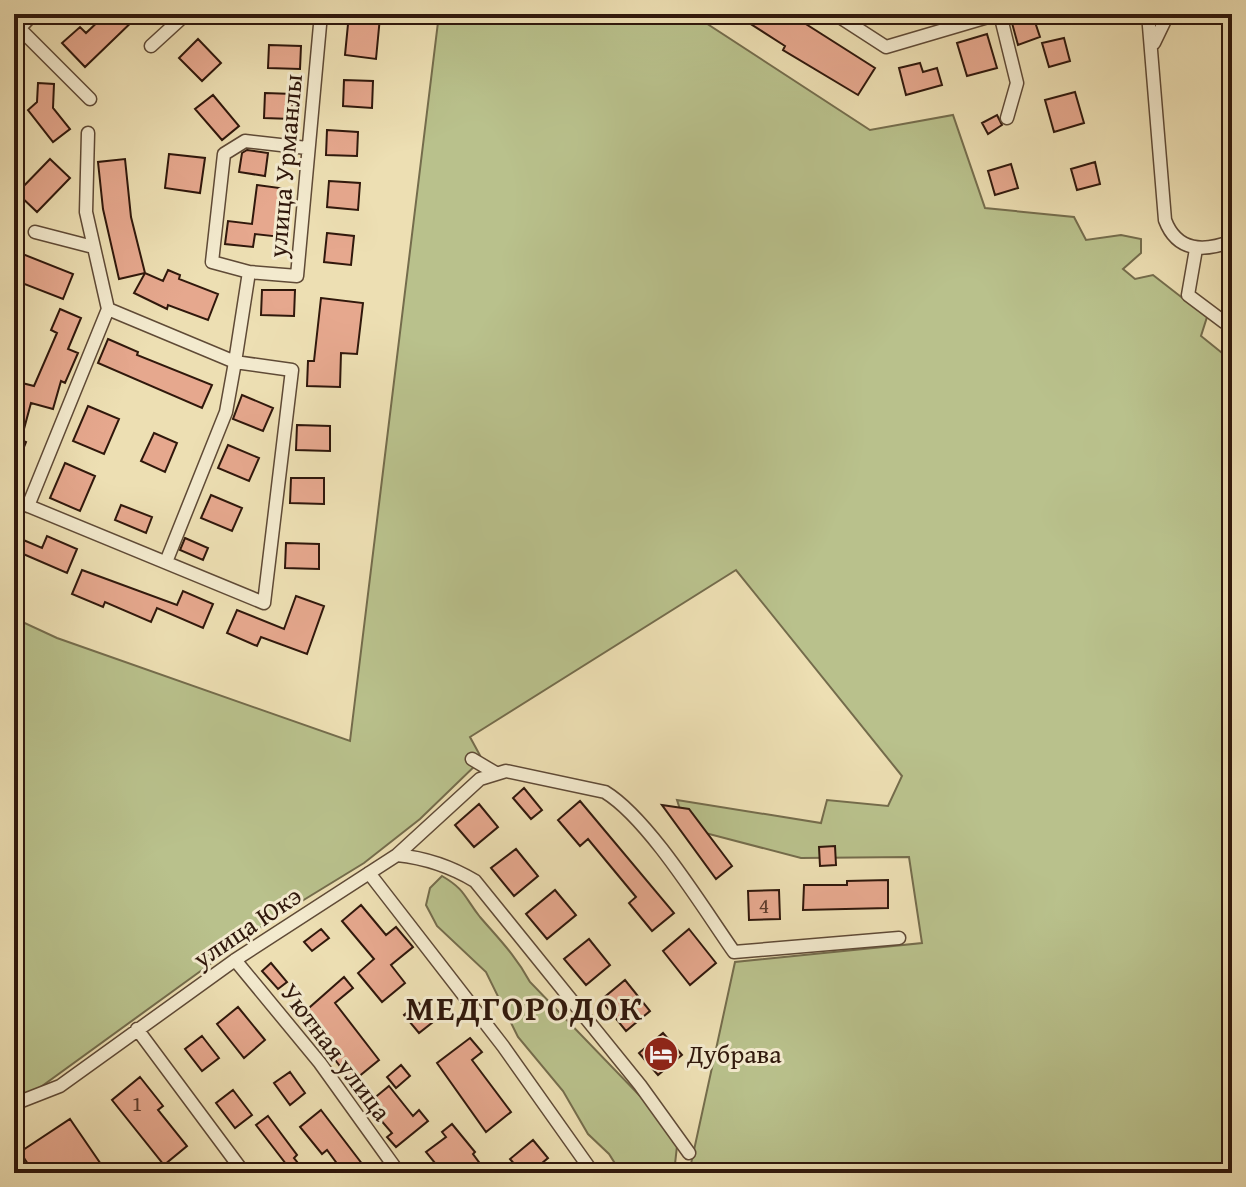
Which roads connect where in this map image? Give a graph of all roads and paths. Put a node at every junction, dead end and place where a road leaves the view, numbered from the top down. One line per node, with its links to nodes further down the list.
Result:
1 (33, 14): 8 (street)
2 (188, 14): 7 (street); 9 (street)
3 (835, 14): 4 (street)
4 (999, 14): 12 (street)
5 (1148, 14): 10 (street)
6 (1168, 14): 10 (street)
7 (321, 16): 14 (street, улица Урманлы)
8 (16, 31): 11 (street)
9 (151, 46)
10 (1152, 53): 18 (street)
11 (90, 99)
12 (1007, 118)
13 (88, 133): 17 (street)
14 (307, 148): 19 (street, улица Урманлы); 19 (street)
15 (35, 232): 17 (street)
16 (1232, 241): 18 (street)
17 (93, 247): 20 (street)
18 (1196, 249): 21 (street)
19 (249, 272): 22 (street, улица Урманлы)
20 (108, 309): 22 (street); 24 (street)
21 (1232, 322)
22 (235, 362): 25 (street, улица Урманлы); 25 (street)
23 (14, 500): 24 (street)
24 (28, 506): 25 (street)
25 (166, 562)
26 (472, 759): 27 (street)
27 (494, 772): 28 (street, улица Юкэ); 30 (street)
28 (397, 855): 29 (street, улица Юкэ); 34 (street)
29 (369, 873): 31 (street, улица Юкэ); 37 (street)
30 (899, 938)
31 (235, 960): 32 (street, улица Юкэ); 36 (street, Уютная улица)
32 (137, 1029): 33 (street, улица Юкэ); 35 (street)
33 (14, 1104)
34 (689, 1153)
35 (244, 1173)
36 (399, 1173)
37 (593, 1173)

